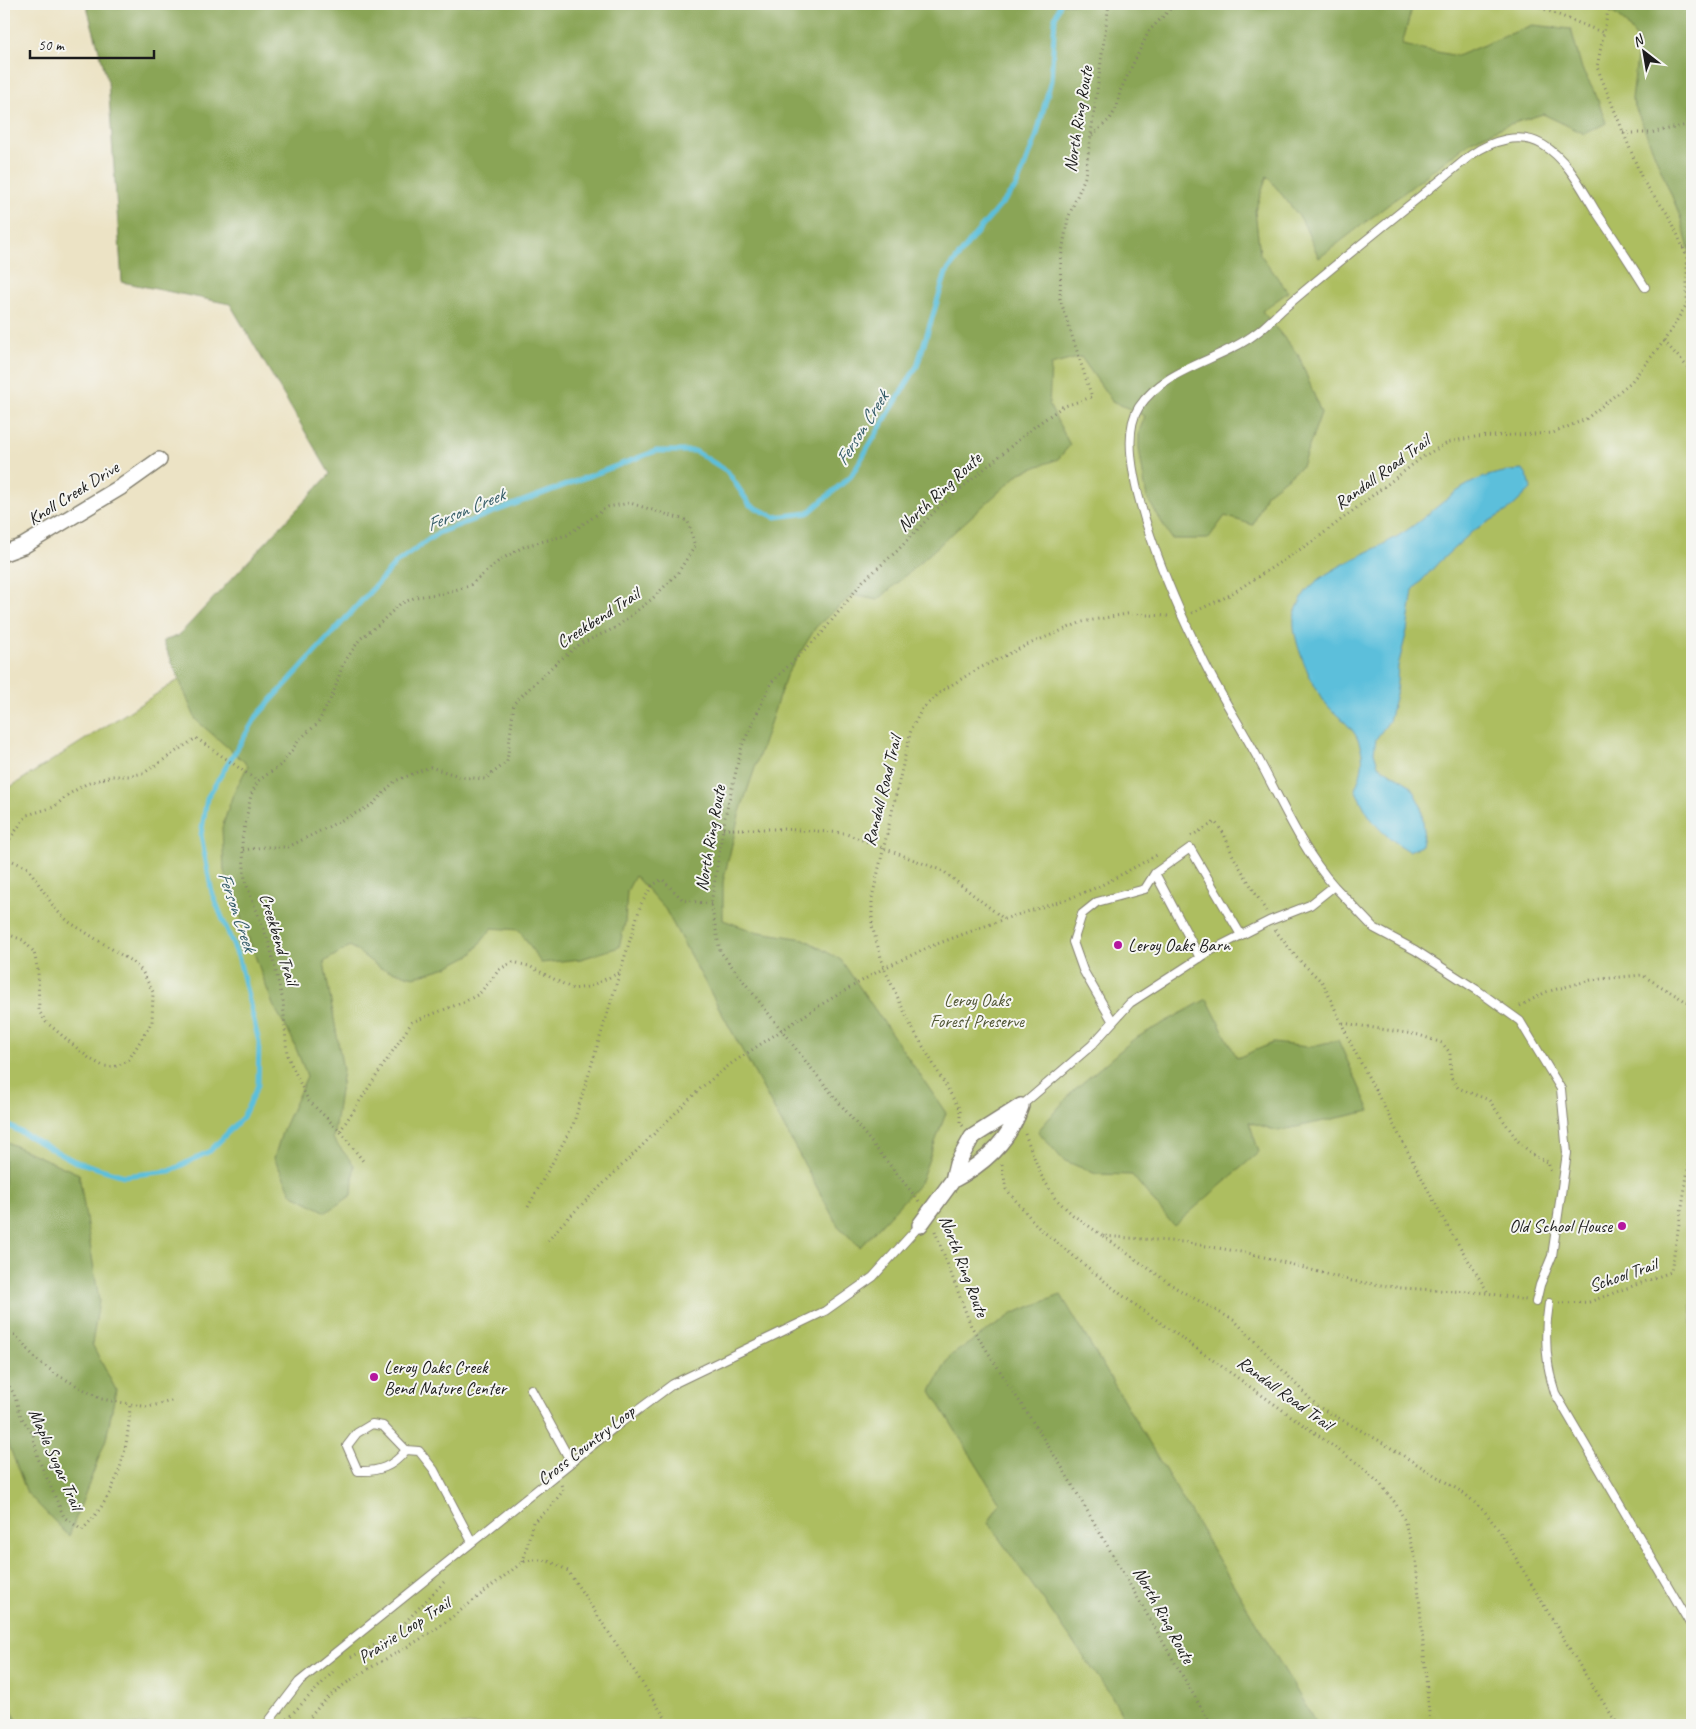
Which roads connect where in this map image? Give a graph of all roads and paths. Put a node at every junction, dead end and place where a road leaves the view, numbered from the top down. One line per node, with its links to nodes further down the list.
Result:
1 (1109, 4): 8 (path, North Ring Route)
2 (1175, 4): 8 (path)
3 (1531, 4): 5 (path)
4 (1612, 4): 5 (path, Randall Road Trail)
5 (1604, 33): 7 (path, Randall Road Trail)
6 (1692, 124): 7 (path)
7 (1623, 133): 9 (path, Randall Road Trail)
8 (1091, 136): 19 (path, North Ring Route)
9 (1682, 247): 10 (path); 12 (path, Randall Road Trail)
10 (1692, 247)
11 (1646, 287): 27 (lane)
12 (1664, 341): 13 (path); 16 (path, Randall Road Trail)
13 (1692, 372)
14 (159, 460): 15 (street, Knoll Creek Drive)
15 (4, 553)
16 (1189, 614)
17 (1173, 616): 21 (path, Randall Road Trail)
18 (258, 781): 22 (path); 23 (path, Creekbend Trail); 23 (path, Creekbend Trail)
19 (724, 829): 21 (path); 28 (path, North Ring Route)
20 (1183, 841): 30 (path)
21 (882, 846): 29 (path); 34 (path, Randall Road Trail)
22 (4, 847)
23 (243, 850): 42 (path, Creekbend Trail)
24 (1158, 854): 29 (path)
25 (4, 858): 31 (path)
26 (1154, 872): 32 (lane); 33 (lane); 38 (lane)
27 (1334, 886): 30 (lane); 37 (lane)
28 (711, 904): 35 (path); 40 (path, North Ring Route)
29 (1004, 919): 34 (path)
30 (1269, 921): 32 (lane); 39 (path)
31 (4, 933)
32 (1241, 935): 33 (lane)
33 (1200, 958): 38 (lane)
34 (884, 968): 40 (path); 43 (path, Randall Road Trail)
35 (621, 972): 42 (path); 49 (path)
36 (1692, 1005): 37 (path)
37 (1509, 1013): 56 (lane)
38 (1113, 1022): 41 (lane)
39 (1342, 1023): 47 (path); 54 (path)
40 (780, 1030): 50 (path, North Ring Route); 52 (path)
41 (1019, 1112): 48 (street); 48 (street); 51 (path)
42 (340, 1131): 46 (path, Creekbend Trail)
43 (968, 1133)
44 (1692, 1146): 57 (path, School Trail)
45 (996, 1157): 79 (path, Randall Road Trail)
46 (363, 1161)
47 (1552, 1176)
48 (953, 1180): 50 (street)
49 (528, 1207)
50 (924, 1219): 64 (lane); 78 (path, North Ring Route)
51 (1103, 1236): 54 (path); 80 (path)
52 (548, 1241)
53 (1528, 1292): 55 (path)
54 (1488, 1294): 55 (path)
55 (1526, 1300): 56 (path)
56 (1536, 1302)
57 (1549, 1303): 71 (lane)
58 (4, 1334): 62 (path)
59 (4, 1378): 62 (path, Maple Sugar Trail)
60 (531, 1390): 64 (lane)
61 (175, 1400): 62 (path)
62 (130, 1405)
63 (406, 1450): 63 (lane); 68 (lane)
64 (571, 1462): 68 (lane)
65 (567, 1478): 66 (path, Cross Country Loop)
66 (560, 1483): 67 (path, Cross Country Loop); 69 (path)
67 (553, 1488)
68 (472, 1542): 75 (lane)
69 (523, 1562): 76 (path, Prairie Loop Trail); 77 (path)
70 (449, 1578): 72 (path)
71 (1692, 1627)
72 (344, 1661)
73 (337, 1668): 74 (path)
74 (283, 1723)
75 (266, 1725)
76 (305, 1725)
77 (670, 1725)
78 (1211, 1725)
79 (1430, 1725)
80 (1618, 1725)

